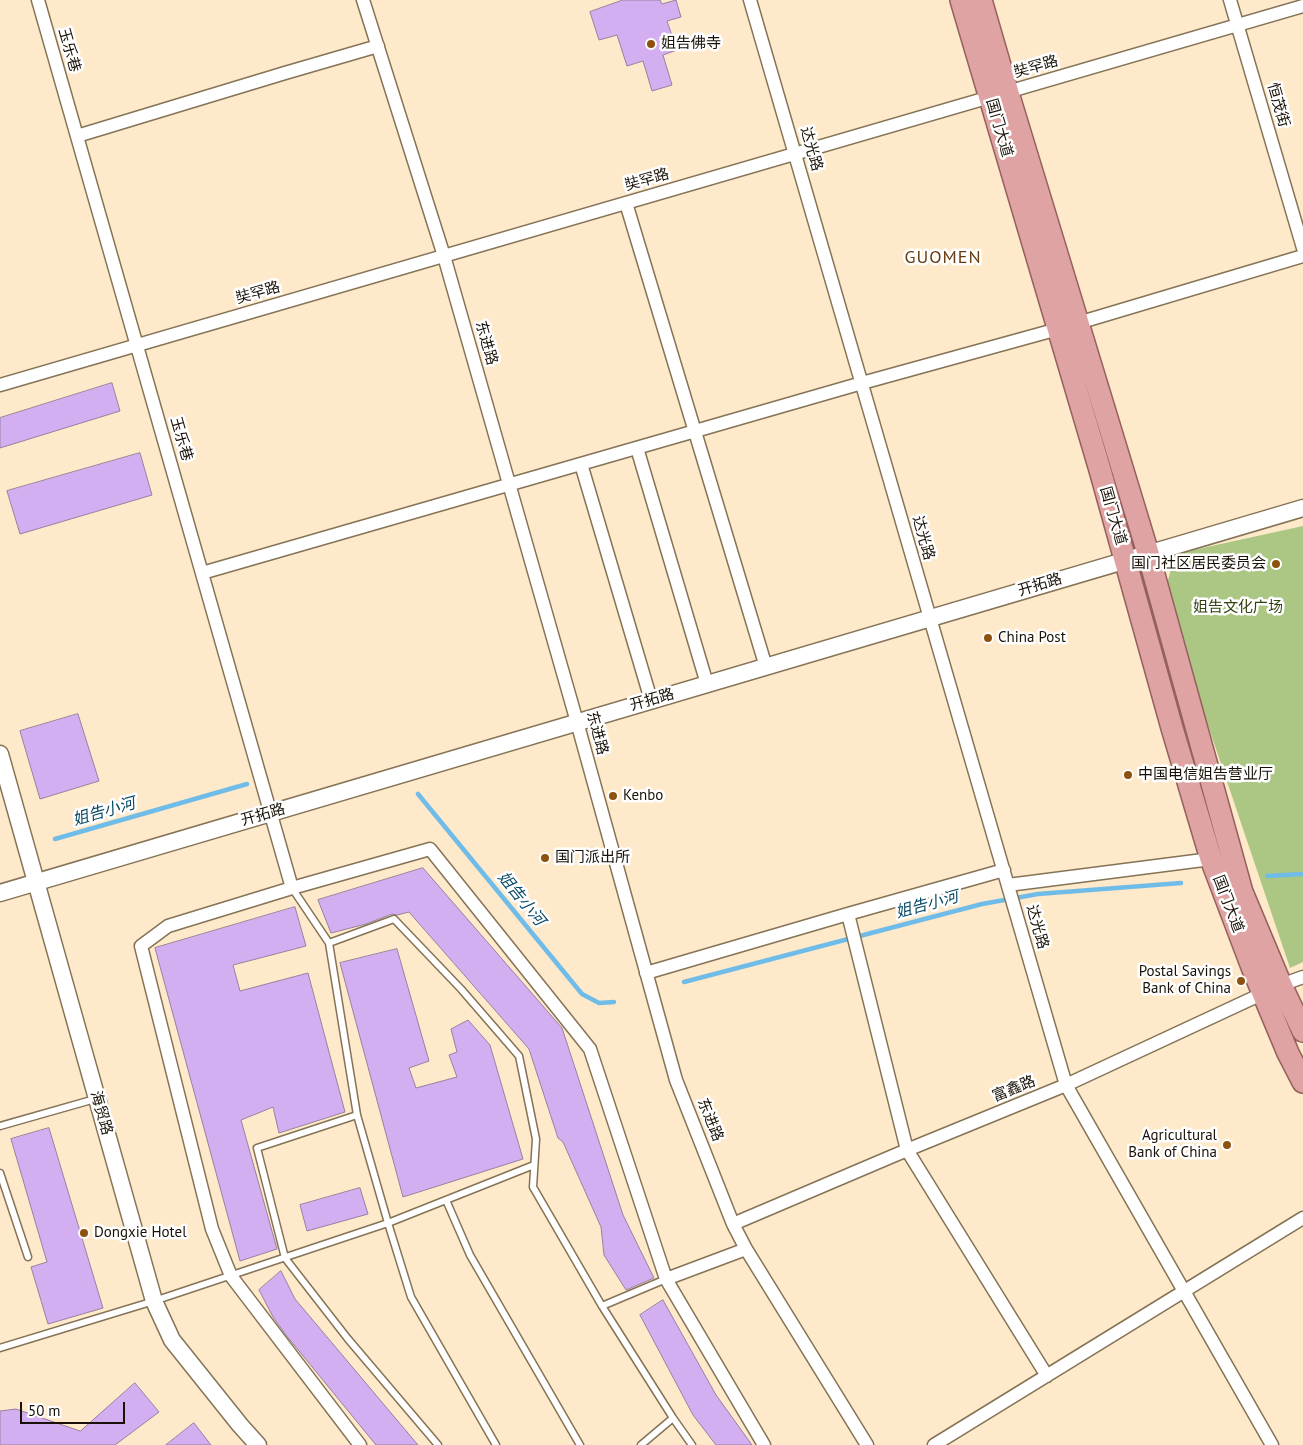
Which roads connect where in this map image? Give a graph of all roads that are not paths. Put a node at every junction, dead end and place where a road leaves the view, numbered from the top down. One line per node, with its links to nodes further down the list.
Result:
1 (38, 0): 11 (street, 玉乐巷)
2 (363, 0): 9 (street, 东进路)
3 (750, 0): 12 (street, 达光路)
4 (961, 0): 10 (highway, 国门大道)
5 (981, 0): 10 (highway, 国门大道)
6 (1230, 0): 8 (street, 恒茂街)
7 (1303, 6): 8 (street, 奘罕路)
8 (1237, 25): 10 (street, 奘罕路); 14 (street, 恒茂街)
9 (378, 46): 11 (street); 16 (street, 东进路)
10 (999, 95): 12 (street, 奘罕路); 18 (highway, 国门大道); 19 (highway, 国门大道)
11 (77, 136): 20 (street, 玉乐巷)
12 (795, 154): 13 (street, 奘罕路); 21 (street, 达光路)
13 (626, 203): 16 (street, 奘罕路); 23 (street)
14 (1300, 230): 15 (street, 恒茂街)
15 (1303, 248)
16 (444, 256): 20 (street, 奘罕路); 26 (street, 东进路)
17 (1303, 256): 18 (street)
18 (1078, 323): 28 (highway, 国门大道)
19 (1058, 329): 21 (street); 29 (highway, 国门大道)
20 (137, 345): 22 (street, 奘罕路); 30 (street, 玉乐巷)
21 (862, 383): 23 (street); 31 (street, 达光路)
22 (0, 385)
23 (695, 431): 24 (street); 32 (street)
24 (637, 448): 25 (street); 33 (street)
25 (581, 464): 26 (street); 34 (street)
26 (509, 484): 30 (street); 35 (street, 东进路)
27 (1303, 508): 28 (street, 开拓路)
28 (1148, 553): 29 (street, 开拓路); 48 (highway, 国门大道)
29 (1125, 560): 31 (street, 开拓路); 38 (highway, 国门大道)
30 (202, 573): 37 (street, 玉乐巷)
31 (930, 618): 32 (street, 开拓路); 39 (street, 达光路)
32 (766, 666): 33 (street, 开拓路)
33 (707, 684): 34 (street, 开拓路)
34 (651, 700): 35 (street, 开拓路)
35 (578, 722): 37 (street, 开拓路); 46 (street, 东进路)
36 (0, 754): 40 (street, 海贸路)
37 (271, 813): 40 (street, 开拓路); 42 (street, 玉乐巷)
38 (1211, 859): 41 (street); 48 (highway, 国门大道)
39 (1004, 870): 41 (street, 达光路); 44 (street)
40 (36, 882): 43 (street, 开拓路); 52 (street, 海贸路)
41 (1009, 887): 51 (street, 达光路)
42 (292, 888): 45 (lane); 65 (street); 66 (street)
43 (0, 893)
44 (848, 914): 46 (street); 55 (street)
45 (328, 943): 53 (lane); 56 (lane)
46 (646, 973): 61 (street, 东进路)
47 (1303, 977): 48 (street, 富鑫路)
48 (1272, 989): 49 (highway, 国门大道); 50 (highway, 国门大道); 51 (street, 富鑫路)
49 (1303, 1031)
50 (1303, 1082)
51 (1066, 1085): 55 (street, 富鑫路); 67 (street, 达光路)
52 (96, 1099): 54 (lane); 68 (street, 海贸路)
53 (357, 1115): 60 (lane); 64 (lane)
54 (0, 1126)
55 (907, 1150): 61 (street, 富鑫路); 71 (street)
56 (534, 1165): 58 (lane); 69 (lane)
57 (0, 1173): 63 (lane)
58 (446, 1200): 60 (lane); 77 (lane)
59 (1303, 1218): 67 (street)
60 (388, 1223): 64 (lane); 76 (lane)
61 (733, 1224): 62 (street, 东进路)
62 (746, 1249): 66 (street); 81 (street, 东进路)
63 (28, 1257)
64 (285, 1258): 65 (lane); 75 (lane)
65 (230, 1276): 68 (lane); 74 (street)
66 (666, 1279): 69 (lane); 80 (street)
67 (1184, 1291): 71 (street); 83 (street, 达光路)
68 (154, 1301): 70 (lane); 73 (street, 海贸路)
69 (602, 1306): 72 (lane)
70 (0, 1348)
71 (1047, 1376): 82 (street)
72 (673, 1418): 78 (lane); 79 (lane)
73 (258, 1445)
74 (360, 1445)
75 (438, 1445)
76 (496, 1445)
77 (580, 1445)
78 (641, 1445)
79 (692, 1445)
80 (764, 1445)
81 (867, 1445)
82 (934, 1445)
83 (1272, 1445)

